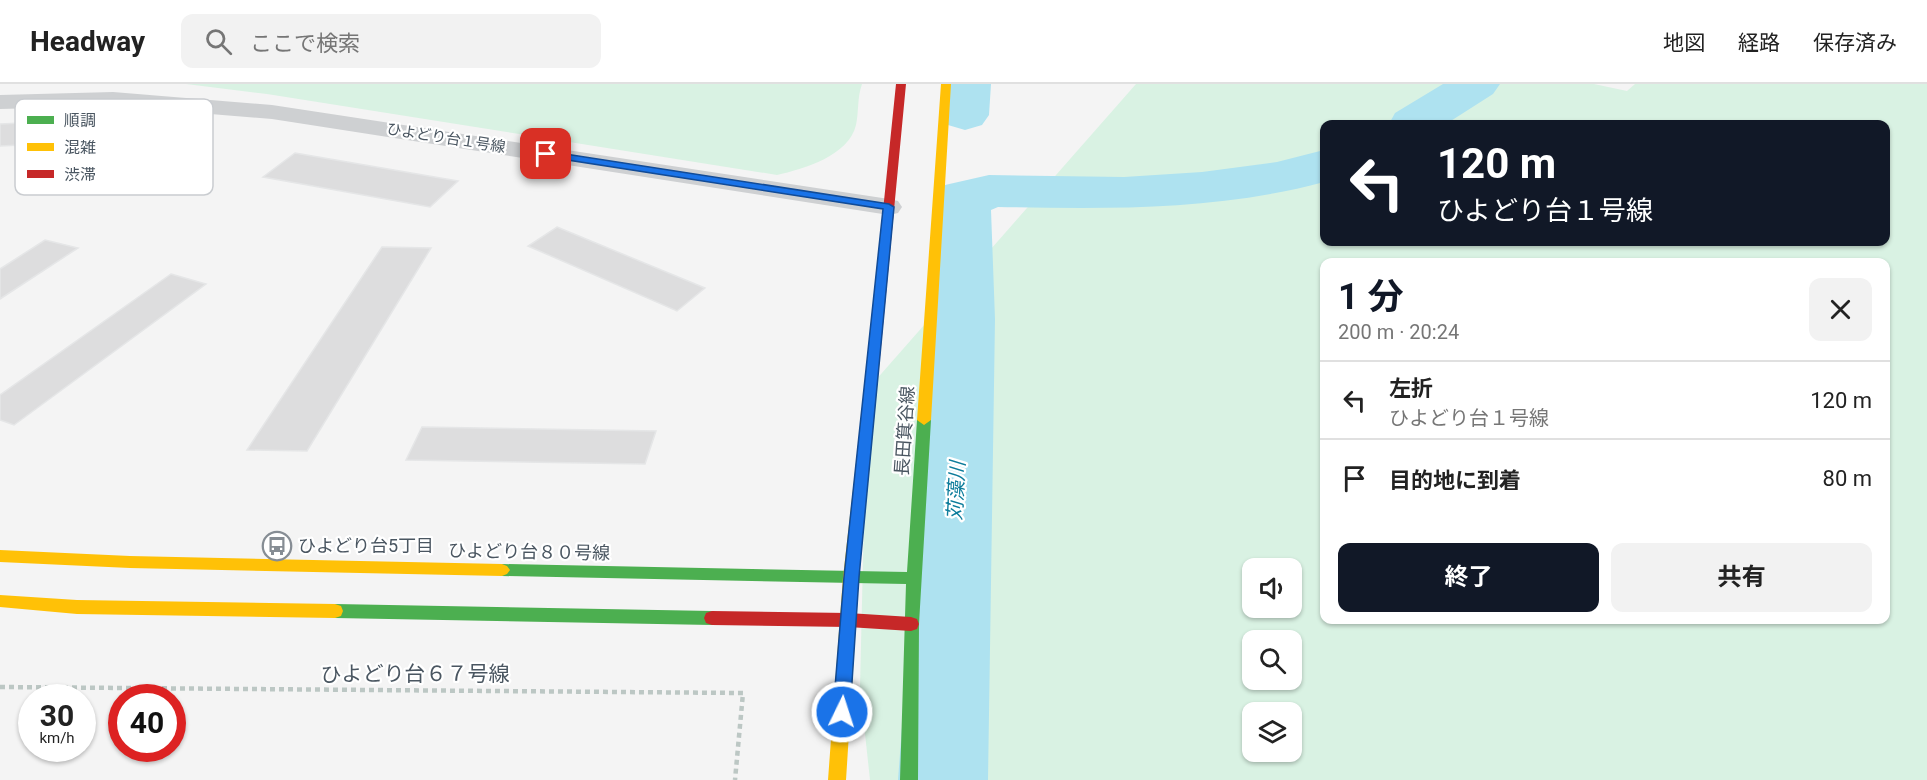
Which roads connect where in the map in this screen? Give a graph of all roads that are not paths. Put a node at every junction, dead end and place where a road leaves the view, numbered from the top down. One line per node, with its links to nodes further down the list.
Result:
1 (901, 84): 8 (street, 長田箕谷線)
2 (946, 84): 11 (street, 長田箕谷線)
3 (0, 86): 4 (street)
4 (113, 99)
5 (0, 102): 6 (street, ひよどり台１号線)
6 (15, 102)
7 (213, 107): 8 (street, ひよどり台１号線)
8 (889, 207): 10 (street, 長田箕谷線)
9 (3, 561): 10 (street, ひよどり台８０号線)
10 (851, 577): 11 (street, ひよどり台８０号線); 13 (street, 長田箕谷線)
11 (914, 578): 14 (street, 長田箕谷線)
12 (0, 601): 13 (street)
13 (848, 621): 14 (street); 15 (street, 長田箕谷線)
14 (911, 624): 16 (street, 長田箕谷線)
15 (837, 780)
16 (909, 780)

